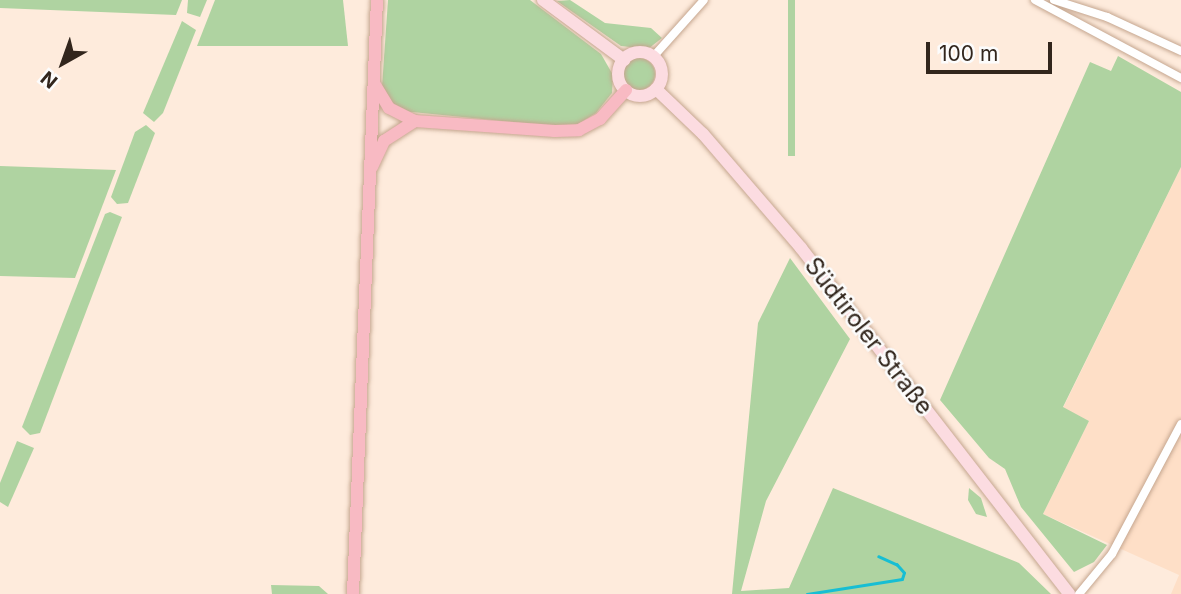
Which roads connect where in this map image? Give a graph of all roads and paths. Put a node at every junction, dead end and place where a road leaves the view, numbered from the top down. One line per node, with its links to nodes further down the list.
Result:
1 (377, 0): 12 (main road)
2 (543, 0): 10 (main road)
3 (704, 0): 9 (street)
4 (1035, 0): 7 (street)
5 (1054, 0): 6 (street)
6 (1082, 9): 7 (street); 8 (street)
7 (1077, 20): 11 (street)
8 (1181, 51)
9 (653, 57): 10 (main road); 13 (main road)
10 (624, 60): 14 (main road)
11 (1181, 78)
12 (372, 80): 15 (main road); 16 (main road)
13 (656, 89): 14 (main road); 19 (main road, Südtiroler Straße)
14 (626, 90): 15 (main road)
15 (415, 121): 16 (main road)
16 (371, 170): 18 (main road)
17 (1180, 429): 20 (street)
18 (353, 594)
19 (1069, 594)
20 (1079, 594)

